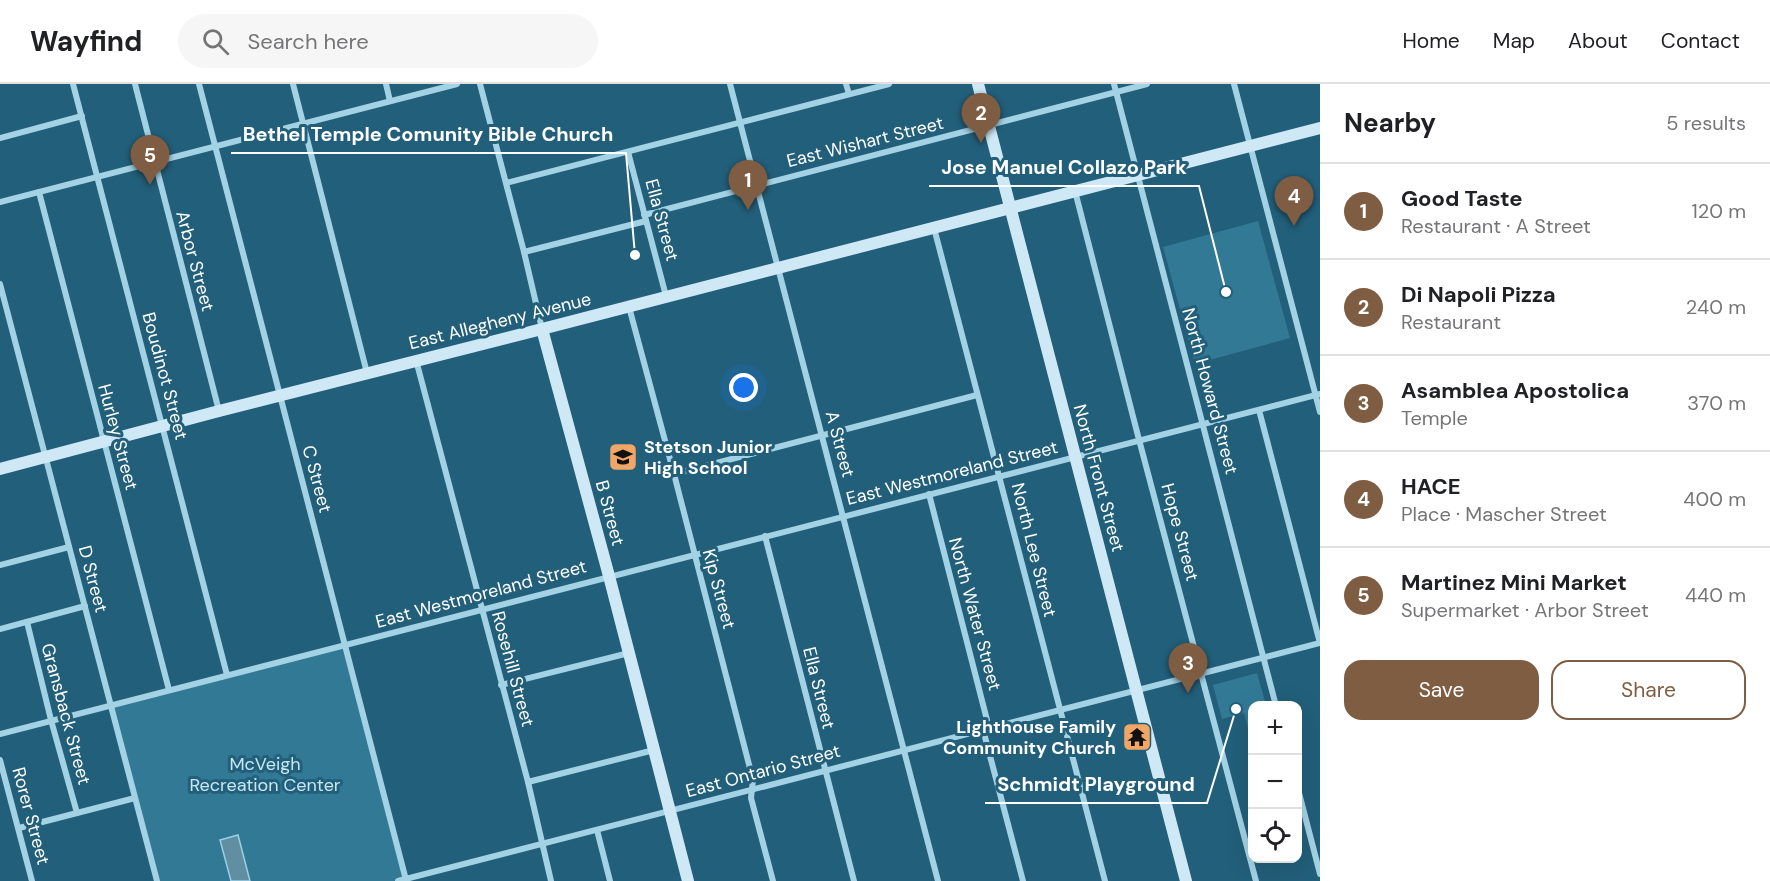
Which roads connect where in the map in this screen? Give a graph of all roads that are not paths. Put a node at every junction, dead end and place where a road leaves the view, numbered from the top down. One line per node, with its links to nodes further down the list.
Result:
1 (74, 84): 18 (street, Boudinot Street)
2 (135, 84): 27 (street, Arbor Street)
3 (199, 84): 25 (street, C Street)
4 (293, 84): 19 (street)
5 (386, 84): 17 (street)
6 (457, 84): 17 (street)
7 (480, 84): 30 (street, B Street)
8 (730, 84): 20 (street, A Street)
9 (846, 84): 16 (street)
10 (889, 84): 16 (street)
11 (978, 84): 21 (main road, North Front Street)
12 (1114, 84): 15 (street, North Howard Street)
13 (1147, 84): 15 (street, East Wishart Street)
14 (1234, 84): 24 (street)
15 (1116, 92): 21 (street, East Wishart Street); 28 (street, North Howard Street)
16 (849, 94): 20 (street)
17 (390, 101): 19 (street)
18 (82, 116): 23 (street); 29 (street, Boudinot Street)
19 (303, 123): 25 (street); 45 (street)
20 (740, 123): 26 (street); 31 (street, A Street)
21 (989, 126): 31 (street, East Wishart Street); 35 (main road, North Front Street)
22 (1320, 128): 24 (main road, East Allegheny Avenue)
23 (0, 138)
24 (1250, 146): 28 (main road, East Allegheny Avenue); 47 (street)
25 (216, 147): 27 (street); 48 (street, C Street)
26 (628, 152): 30 (street); 36 (street, Ella Street)
27 (154, 162): 29 (street); 50 (street, Arbor Street)
28 (1138, 174): 32 (main road, East Allegheny Avenue); 52 (street, North Howard Street)
29 (97, 177): 33 (street); 53 (street, Boudinot Street)
30 (506, 183): 38 (street, B Street)
31 (757, 185): 36 (street, East Wishart Street); 39 (street, A Street)
32 (1075, 190): 35 (main road, East Allegheny Avenue); 55 (street, Hope Street)
33 (39, 192): 34 (street); 56 (street, Hurley Street)
34 (0, 202)
35 (1010, 207): 37 (main road, East Allegheny Avenue); 58 (main road, North Front Street)
36 (645, 218): 38 (street, East Wishart Street); 41 (street, Ella Street)
37 (934, 227): 39 (main road, East Allegheny Avenue); 46 (street, North Lee Street)
38 (524, 252): 43 (street, B Street)
39 (778, 267): 41 (main road, East Allegheny Avenue); 54 (street, A Street)
40 (0, 284): 57 (street, D Street)
41 (666, 296): 42 (main road, East Allegheny Avenue)
42 (629, 306): 43 (main road, East Allegheny Avenue); 60 (street, Kip Street)
43 (542, 329): 44 (main road, East Allegheny Avenue); 68 (main road, B Street)
44 (416, 360): 45 (main road, East Allegheny Avenue); 70 (street, Rosehill Street)
45 (367, 373): 48 (main road, East Allegheny Avenue)
46 (977, 394): 54 (street); 61 (street, North Lee Street)
47 (1318, 394): 49 (street, East Westmoreland Street); 51 (street)
48 (279, 395): 50 (main road, East Allegheny Avenue); 74 (street, C Street)
49 (1259, 410): 52 (street, East Westmoreland Street); 73 (street)
50 (219, 411): 53 (main road, East Allegheny Avenue)
51 (1320, 412)
52 (1203, 424): 55 (street, East Westmoreland Street); 76 (street, North Howard Street)
53 (162, 426): 56 (main road, East Allegheny Avenue); 78 (street, Boudinot Street)
54 (822, 435): 60 (street); 63 (street, A Street)
55 (1139, 440): 58 (street, East Westmoreland Street); 77 (street, Hope Street)
56 (104, 442): 57 (main road, East Allegheny Avenue); 80 (street, Hurley Street)
57 (45, 457): 59 (main road, East Allegheny Avenue); 65 (street, D Street)
58 (1075, 457): 61 (street, East Westmoreland Street); 81 (main road, North Front Street)
59 (0, 469)
60 (674, 474): 66 (street, Kip Street)
61 (999, 476): 62 (street, East Westmoreland Street); 84 (street, North Lee Street)
62 (928, 494): 63 (street, East Westmoreland Street); 86 (street, North Water Street)
63 (844, 516): 64 (street, East Westmoreland Street); 89 (street, A Street)
64 (765, 536): 66 (street, East Westmoreland Street); 91 (street, Ella Street)
65 (69, 547): 67 (street); 69 (street, D Street)
66 (694, 555): 68 (street, East Westmoreland Street); 93 (street, Kip Street)
67 (0, 565)
68 (609, 576): 70 (street, East Westmoreland Street); 75 (main road, B Street)
69 (85, 606): 71 (street); 83 (street, D Street)
70 (481, 610): 74 (street, East Westmoreland Street); 79 (street, Rosehill Street)
71 (27, 621): 72 (street); 85 (street, Gransback Street)
72 (0, 629)
73 (1320, 643): 76 (street, East Ontario Street)
74 (345, 645): 78 (street, East Westmoreland Street); 102 (street, C Street)
75 (629, 653): 79 (street); 88 (main road, B Street)
76 (1264, 658): 77 (street, East Ontario Street); 82 (street, North Howard Street)
77 (1201, 673): 81 (street, East Ontario Street); 115 (street, Hope Street)
78 (227, 675): 80 (street, East Westmoreland Street)
79 (501, 685): 92 (street, Rosehill Street)
80 (169, 690): 83 (street, East Westmoreland Street)
81 (1136, 690): 84 (street, East Ontario Street); 114 (main road, North Front Street)
82 (1275, 701)
83 (111, 705): 85 (street, East Westmoreland Street); 94 (street, D Street)
84 (1060, 710): 86 (street, East Ontario Street); 113 (street, North Lee Street)
85 (51, 720): 87 (street, East Westmoreland Street); 97 (street, Gransback Street)
86 (987, 729): 89 (street, East Ontario Street); 112 (street, North Water Street)
87 (0, 734)
88 (654, 750): 92 (street); 96 (main road, B Street)
89 (904, 750): 91 (street, East Ontario Street); 111 (street, A Street)
90 (0, 760): 98 (street, Rorer Street)
91 (825, 770): 93 (street, East Ontario Street); 110 (street, Ella Street)
92 (528, 782): 100 (street, Rosehill Street)
93 (752, 789): 96 (street, East Ontario Street); 109 (street, Kip Street)
94 (135, 798): 97 (street); 104 (street, D Street)
95 (1302, 804): 101 (street)
96 (669, 811): 99 (street, East Ontario Street); 108 (main road, B Street)
97 (77, 813): 98 (street)
98 (19, 828): 103 (street, Rorer Street)
99 (597, 830): 100 (street, East Ontario Street); 107 (street)
100 (542, 844): 102 (street, East Ontario Street); 106 (street, Rosehill Street)
101 (1320, 874)
102 (406, 880): 105 (street, East Ontario Street)
103 (32, 881)
104 (157, 881)
105 (398, 881)
106 (551, 881)
107 (610, 881)
108 (688, 881)
109 (773, 881)
110 (854, 881)
111 (938, 881)
112 (1023, 881)
113 (1105, 881)
114 (1186, 881)
115 (1256, 881)

